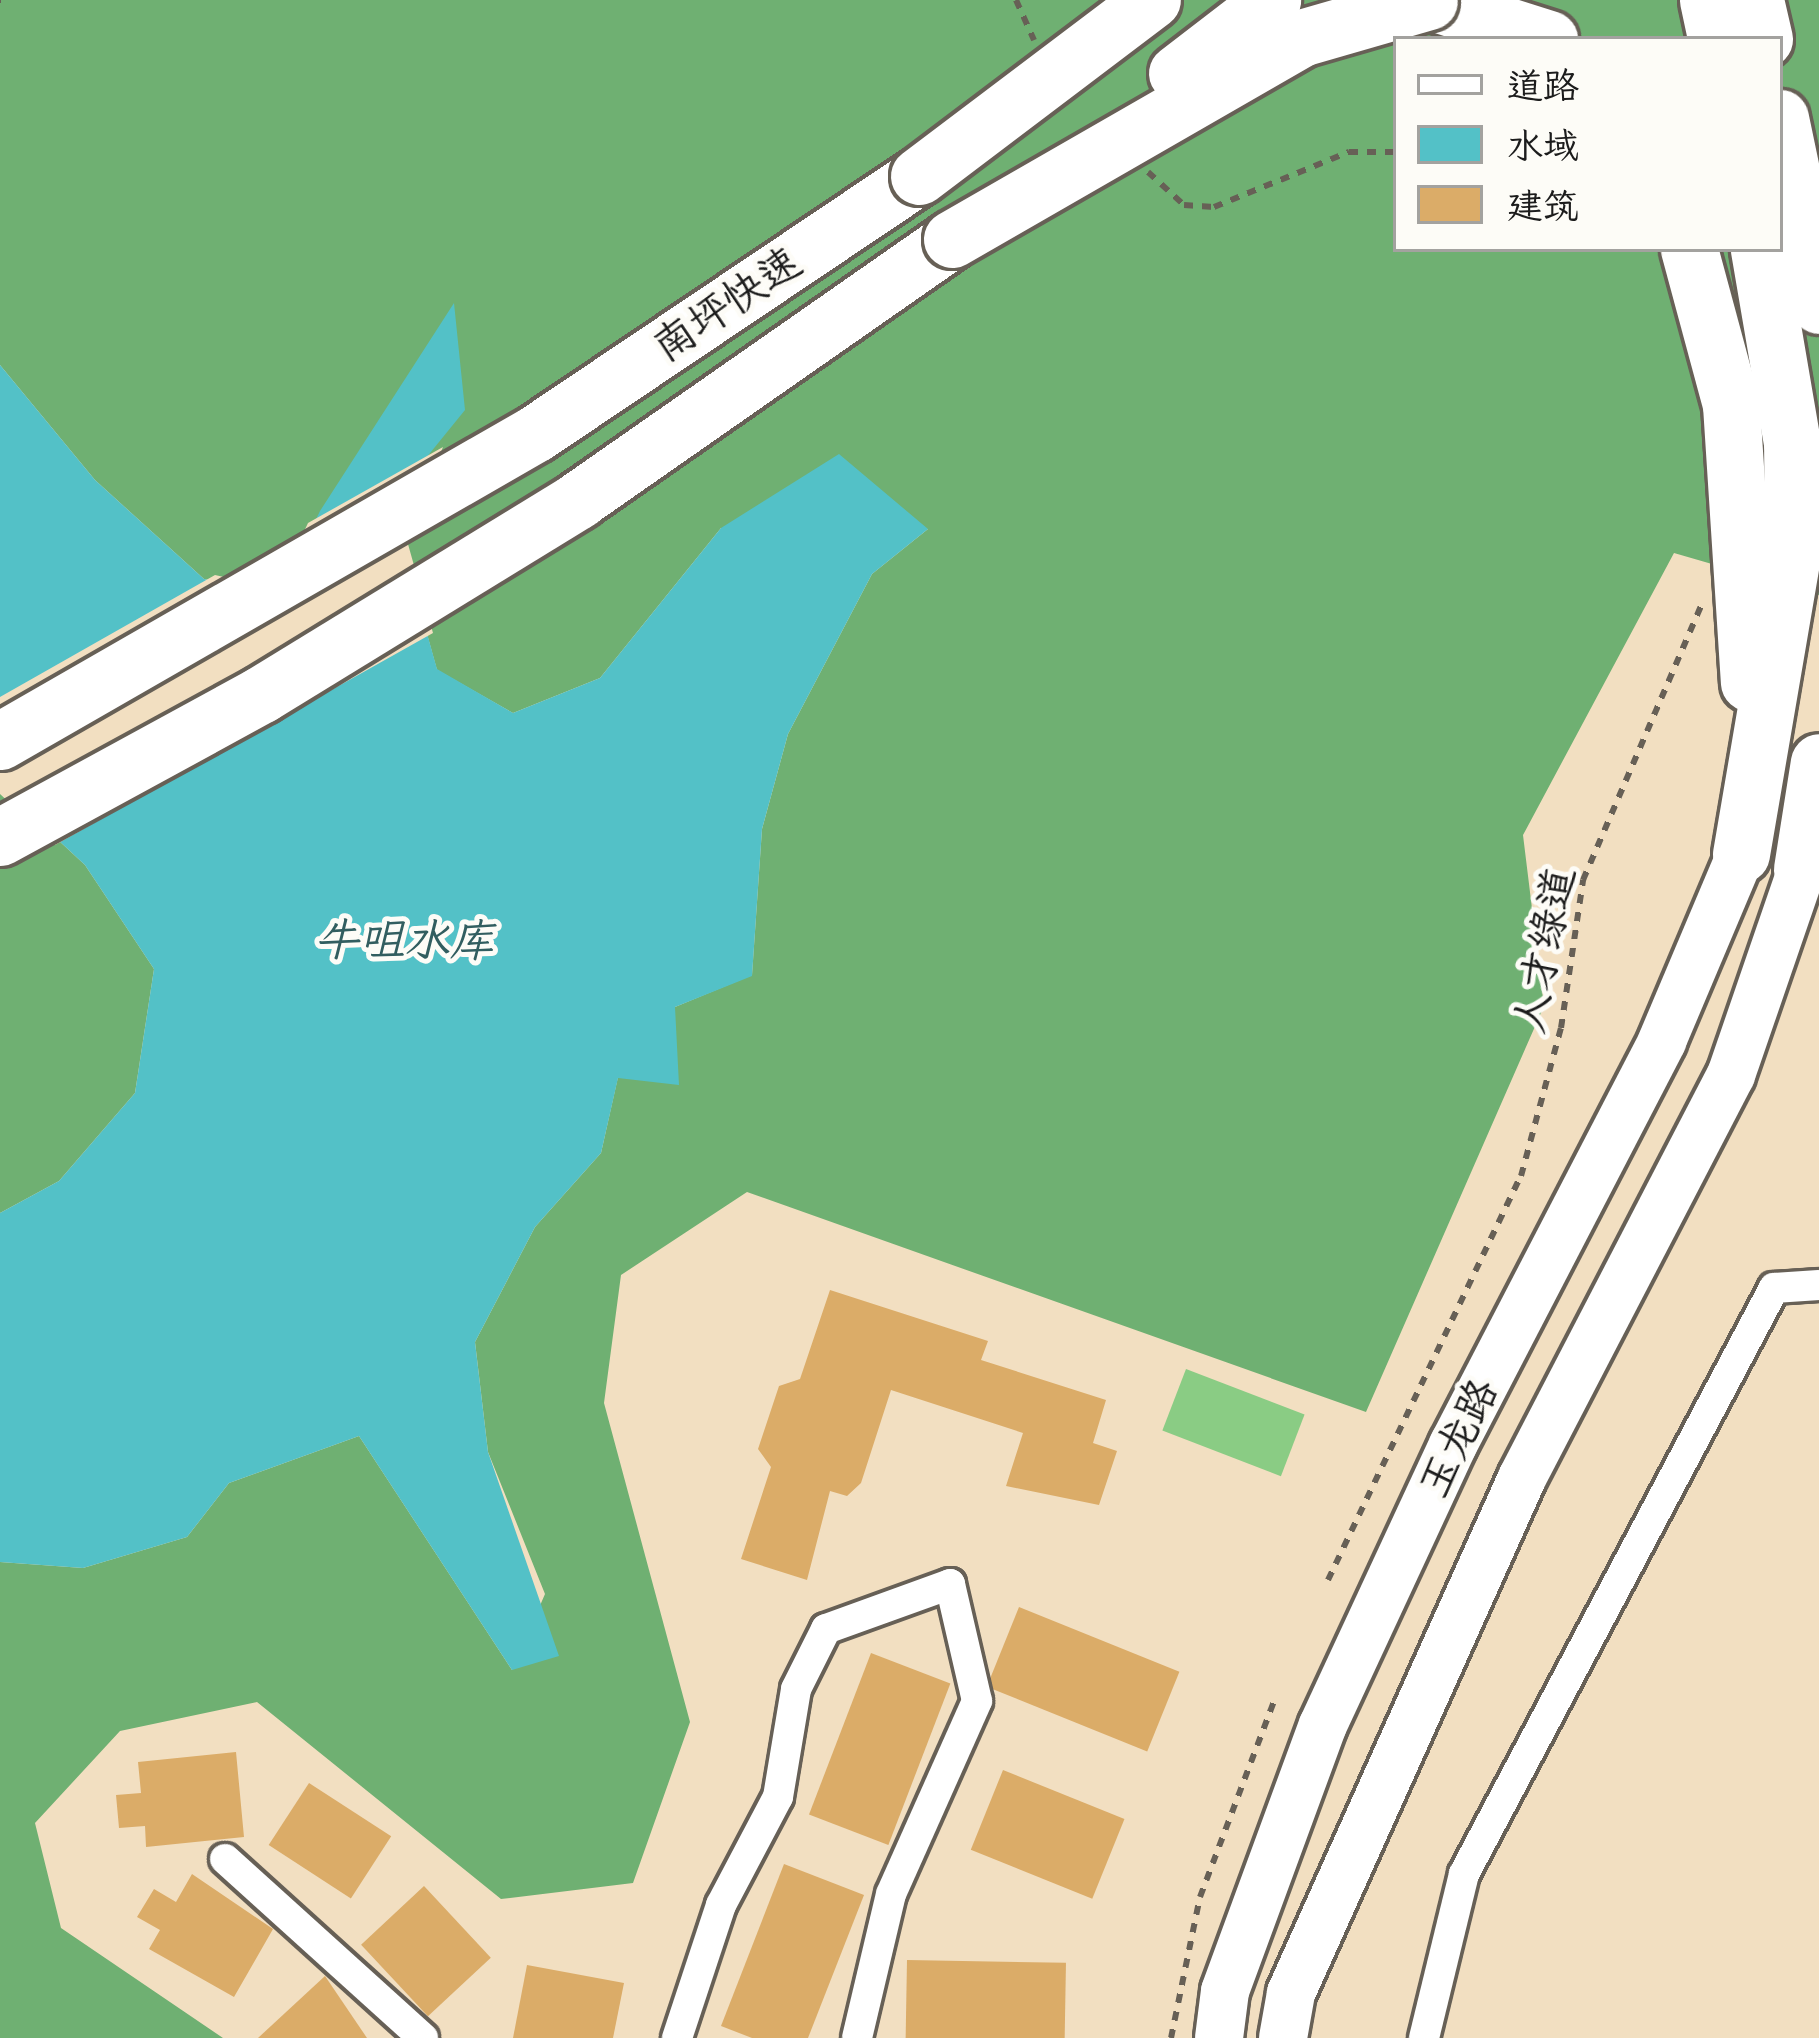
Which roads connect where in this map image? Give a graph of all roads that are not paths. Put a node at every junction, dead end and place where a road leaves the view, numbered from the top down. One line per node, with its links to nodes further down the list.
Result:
1 (1107, 0): 11 (highway, bridge)
2 (1152, 0): 11 (highway, bridge)
3 (1272, 0): 12 (highway, bridge)
4 (1708, 0): 8 (highway)
5 (1755, 0): 9 (highway)
6 (1429, 1): 7 (highway); 12 (highway, bridge)
7 (1540, 36)
8 (1715, 36)
9 (1763, 36)
10 (1783, 132): 15 (highway)
11 (919, 176): 16 (highway, 南坪快速)
12 (952, 239): 18 (highway, 南坪快速)
13 (1690, 252): 20 (highway)
14 (1760, 252): 20 (highway)
15 (1819, 305)
16 (0, 741)
17 (1819, 762): 19 (highway)
18 (0, 837)
19 (1811, 845): 23 (main road, 玉龙路)
20 (1741, 854): 27 (main road, 玉龙路)
21 (1819, 1286): 28 (street)
22 (225, 1859): 24 (street)
23 (1290, 2023)
24 (423, 2038)
25 (677, 2038): 26 (street)
26 (857, 2038)
27 (1219, 2038)
28 (1424, 2038)

